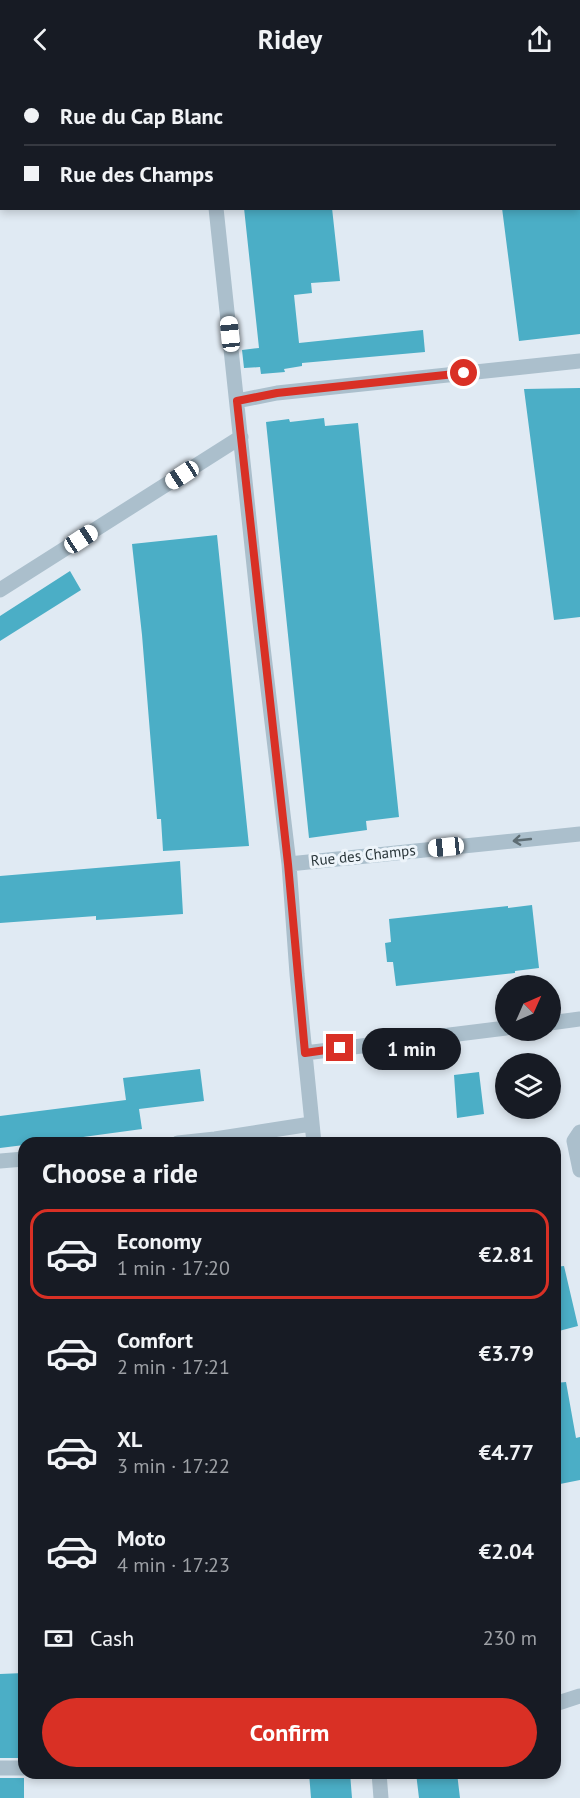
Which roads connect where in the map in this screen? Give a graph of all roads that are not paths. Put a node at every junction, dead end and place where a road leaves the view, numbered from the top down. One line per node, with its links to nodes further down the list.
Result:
1 (216, 210): 3 (street)
2 (580, 361): 3 (street)
3 (237, 401): 4 (street)
4 (241, 438): 5 (street); 7 (street)
5 (0, 590)
6 (580, 834): 7 (street, Rue des Champs, one-way to 7)
7 (288, 864): 11 (street)
8 (580, 1019): 9 (street)
9 (561, 1022)
10 (495, 1029): 11 (street)
11 (305, 1053): 12 (street)
12 (311, 1124): 14 (street); 15 (street)
13 (580, 1132): 18 (street)
14 (229, 1137)
15 (313, 1137)
16 (18, 1160): 17 (street)
17 (0, 1161)
18 (580, 1170)
19 (580, 1696): 20 (street)
20 (561, 1702)
21 (0, 1768): 22 (street)
22 (18, 1768)
23 (379, 1779): 24 (street)
24 (381, 1798)

